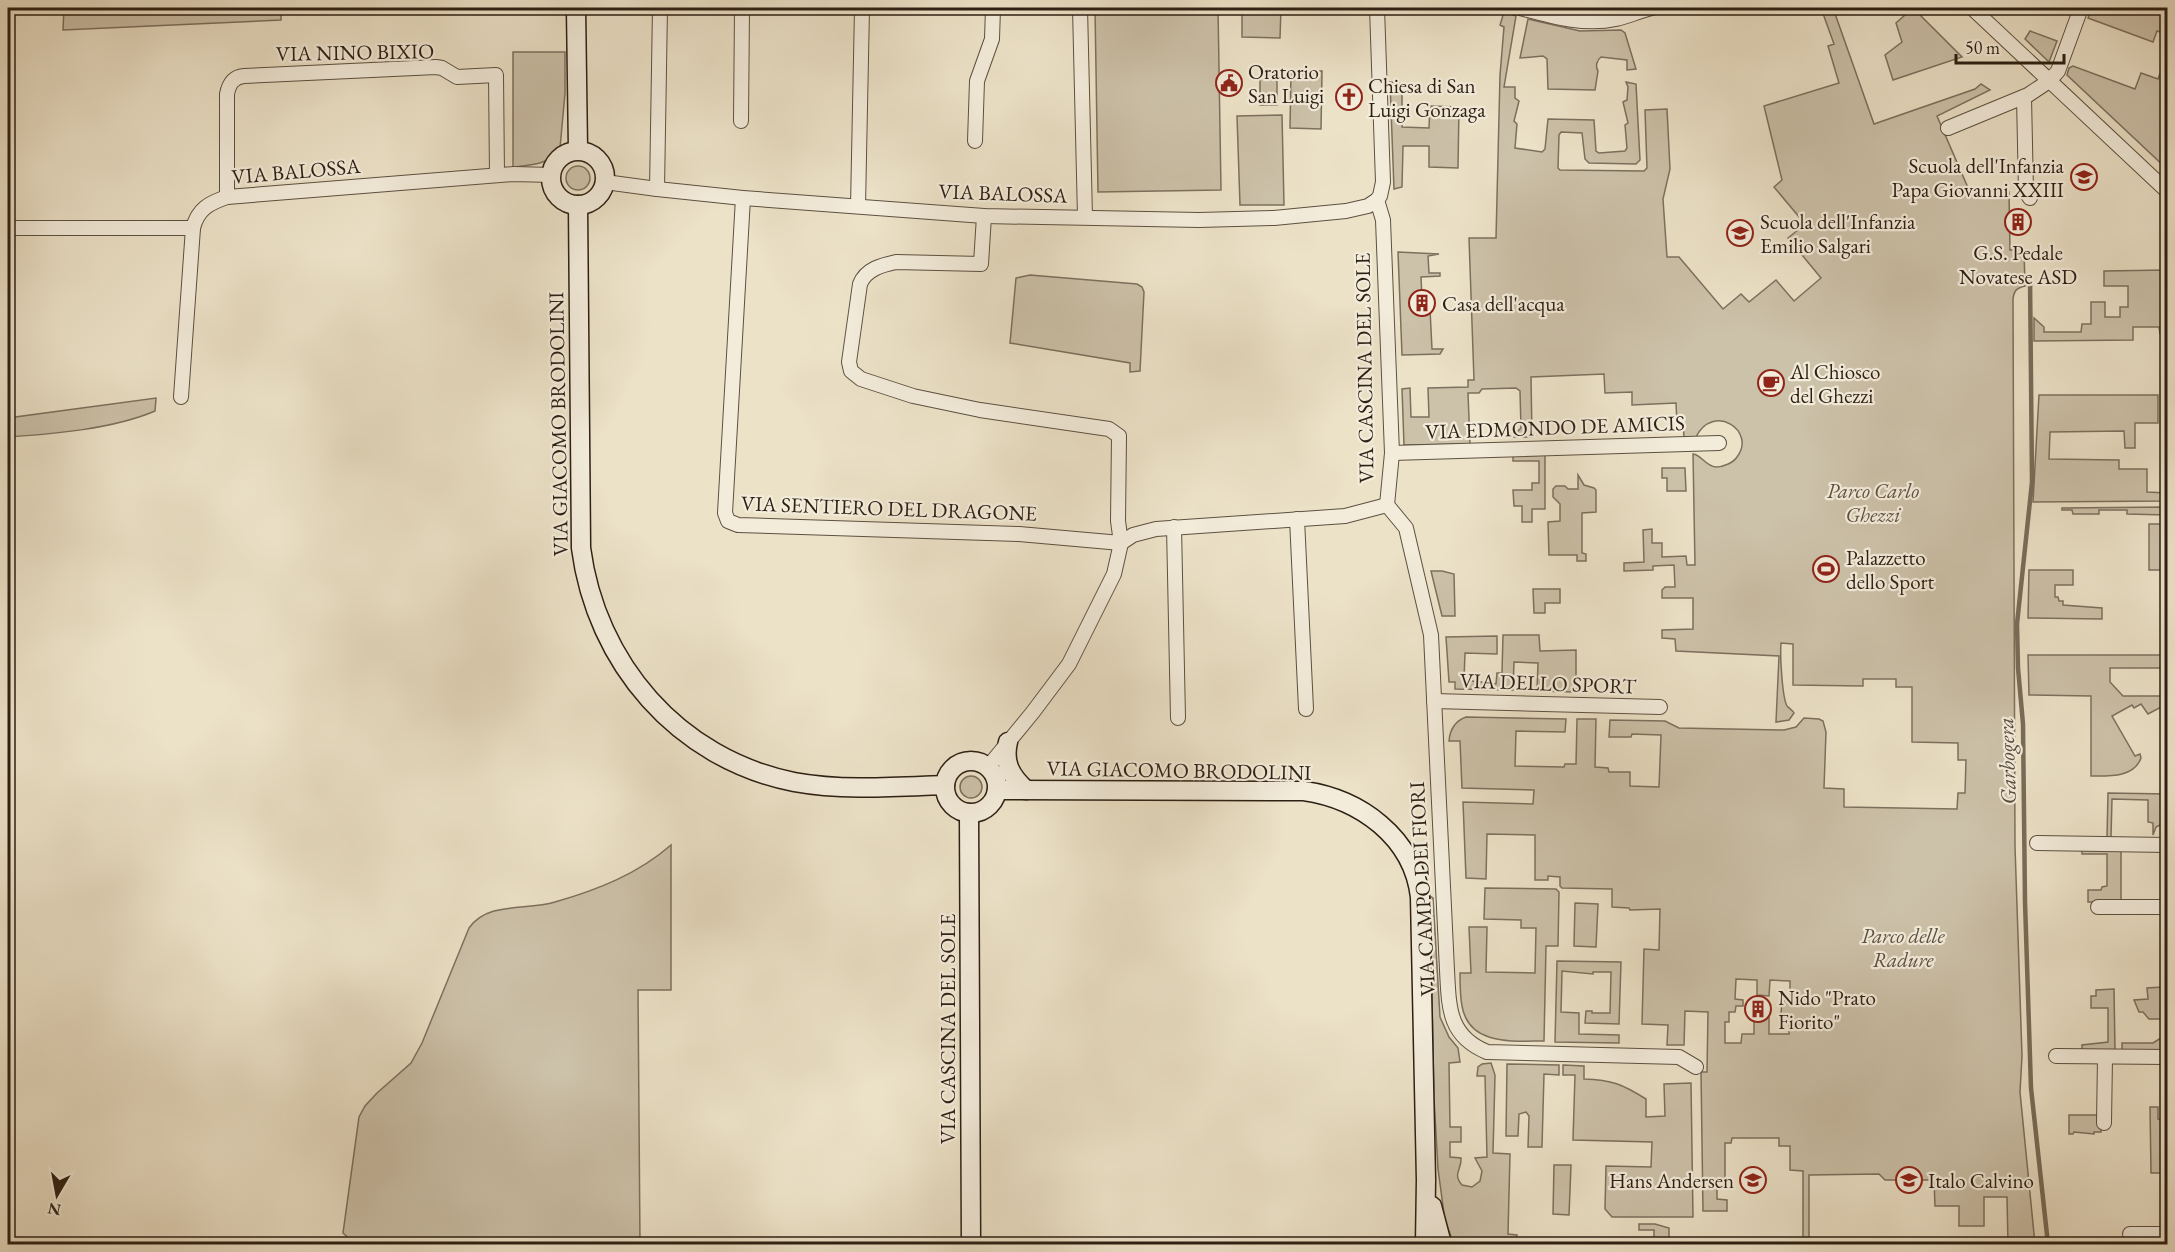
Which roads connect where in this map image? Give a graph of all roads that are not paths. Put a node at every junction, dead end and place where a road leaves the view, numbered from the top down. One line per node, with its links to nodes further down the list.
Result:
1 (576, 8): 17 (street)
2 (660, 8): 21 (street)
3 (742, 8): 14 (street)
4 (862, 8): 28 (street)
5 (993, 8): 16 (street)
6 (1080, 8): 30 (street)
7 (1377, 8): 26 (street)
8 (1520, 8): 9 (street)
9 (1648, 8)
10 (1974, 8): 12 (street)
11 (2081, 8): 12 (street)
12 (2049, 81): 13 (street); 22 (street)
13 (2024, 97): 15 (street); 25 (street)
14 (741, 121)
15 (1948, 128)
16 (975, 141)
17 (578, 150): 19 (street); 20 (street)
18 (497, 175): 19 (street, VIA BALOSSA); 23 (street, VIA BALOSSA); 23 (street, VIA NINO BIXIO)
19 (551, 175): 27 (street)
20 (605, 182): 21 (street, VIA BALOSSA); 27 (street)
21 (657, 189): 24 (street, VIA BALOSSA)
22 (2168, 192)
23 (227, 197): 32 (street, VIA BALOSSA)
24 (743, 198): 28 (street, VIA BALOSSA); 39 (street, VIA SENTIERO DEL DRAGONE)
25 (2030, 198)
26 (1377, 201): 30 (street, VIA BALOSSA); 35 (street, VIA CASCINA DEL SOLE)
27 (578, 205): 46 (street, VIA GIACOMO BRODOLINI)
28 (858, 206): 29 (street, VIA BALOSSA)
29 (984, 216): 30 (street, VIA BALOSSA); 39 (street)
30 (1085, 217)
31 (8, 228): 32 (street)
32 (192, 228): 33 (street)
33 (181, 397)
34 (1719, 443): 35 (street, VIA EDMONDO DE AMICIS)
35 (1392, 453): 36 (street, VIA CASCINA DEL SOLE)
36 (1387, 505): 37 (street, VIA CASCINA DEL SOLE); 40 (street, VIA CAMPO DEI FIORI)
37 (1297, 519): 38 (street, VIA CASCINA DEL SOLE); 42 (street)
38 (1174, 527): 39 (street, VIA CASCINA DEL SOLE); 43 (street)
39 (1121, 543): 44 (street)
40 (1434, 701): 41 (street, VIA DELLO SPORT); 57 (street, VIA CAMPO DEI FIORI)
41 (1660, 708)
42 (1306, 709)
43 (1178, 718)
44 (1008, 742): 45 (street); 48 (street)
45 (988, 767): 46 (street); 47 (street)
46 (945, 785): 49 (street)
47 (997, 790): 48 (street, VIA GIACOMO BRODOLINI); 49 (street)
48 (1026, 790): 59 (street, VIA GIACOMO BRODOLINI)
49 (969, 813): 62 (street, VIA CASCINA DEL SOLE)
50 (2037, 843): 51 (street)
51 (2168, 845)
52 (2098, 907): 53 (street)
53 (2168, 907)
54 (2056, 1056): 55 (street)
55 (2105, 1057): 56 (street); 58 (street)
56 (2168, 1057)
57 (1696, 1067)
58 (2104, 1123)
59 (1426, 1180): 63 (street, VIA GIACOMO BRODOLINI); 64 (street, VIA GIACOMO BRODOLINI)
60 (2130, 1234): 61 (street)
61 (2168, 1234)
62 (971, 1245)
63 (1425, 1245)
64 (1442, 1245)

